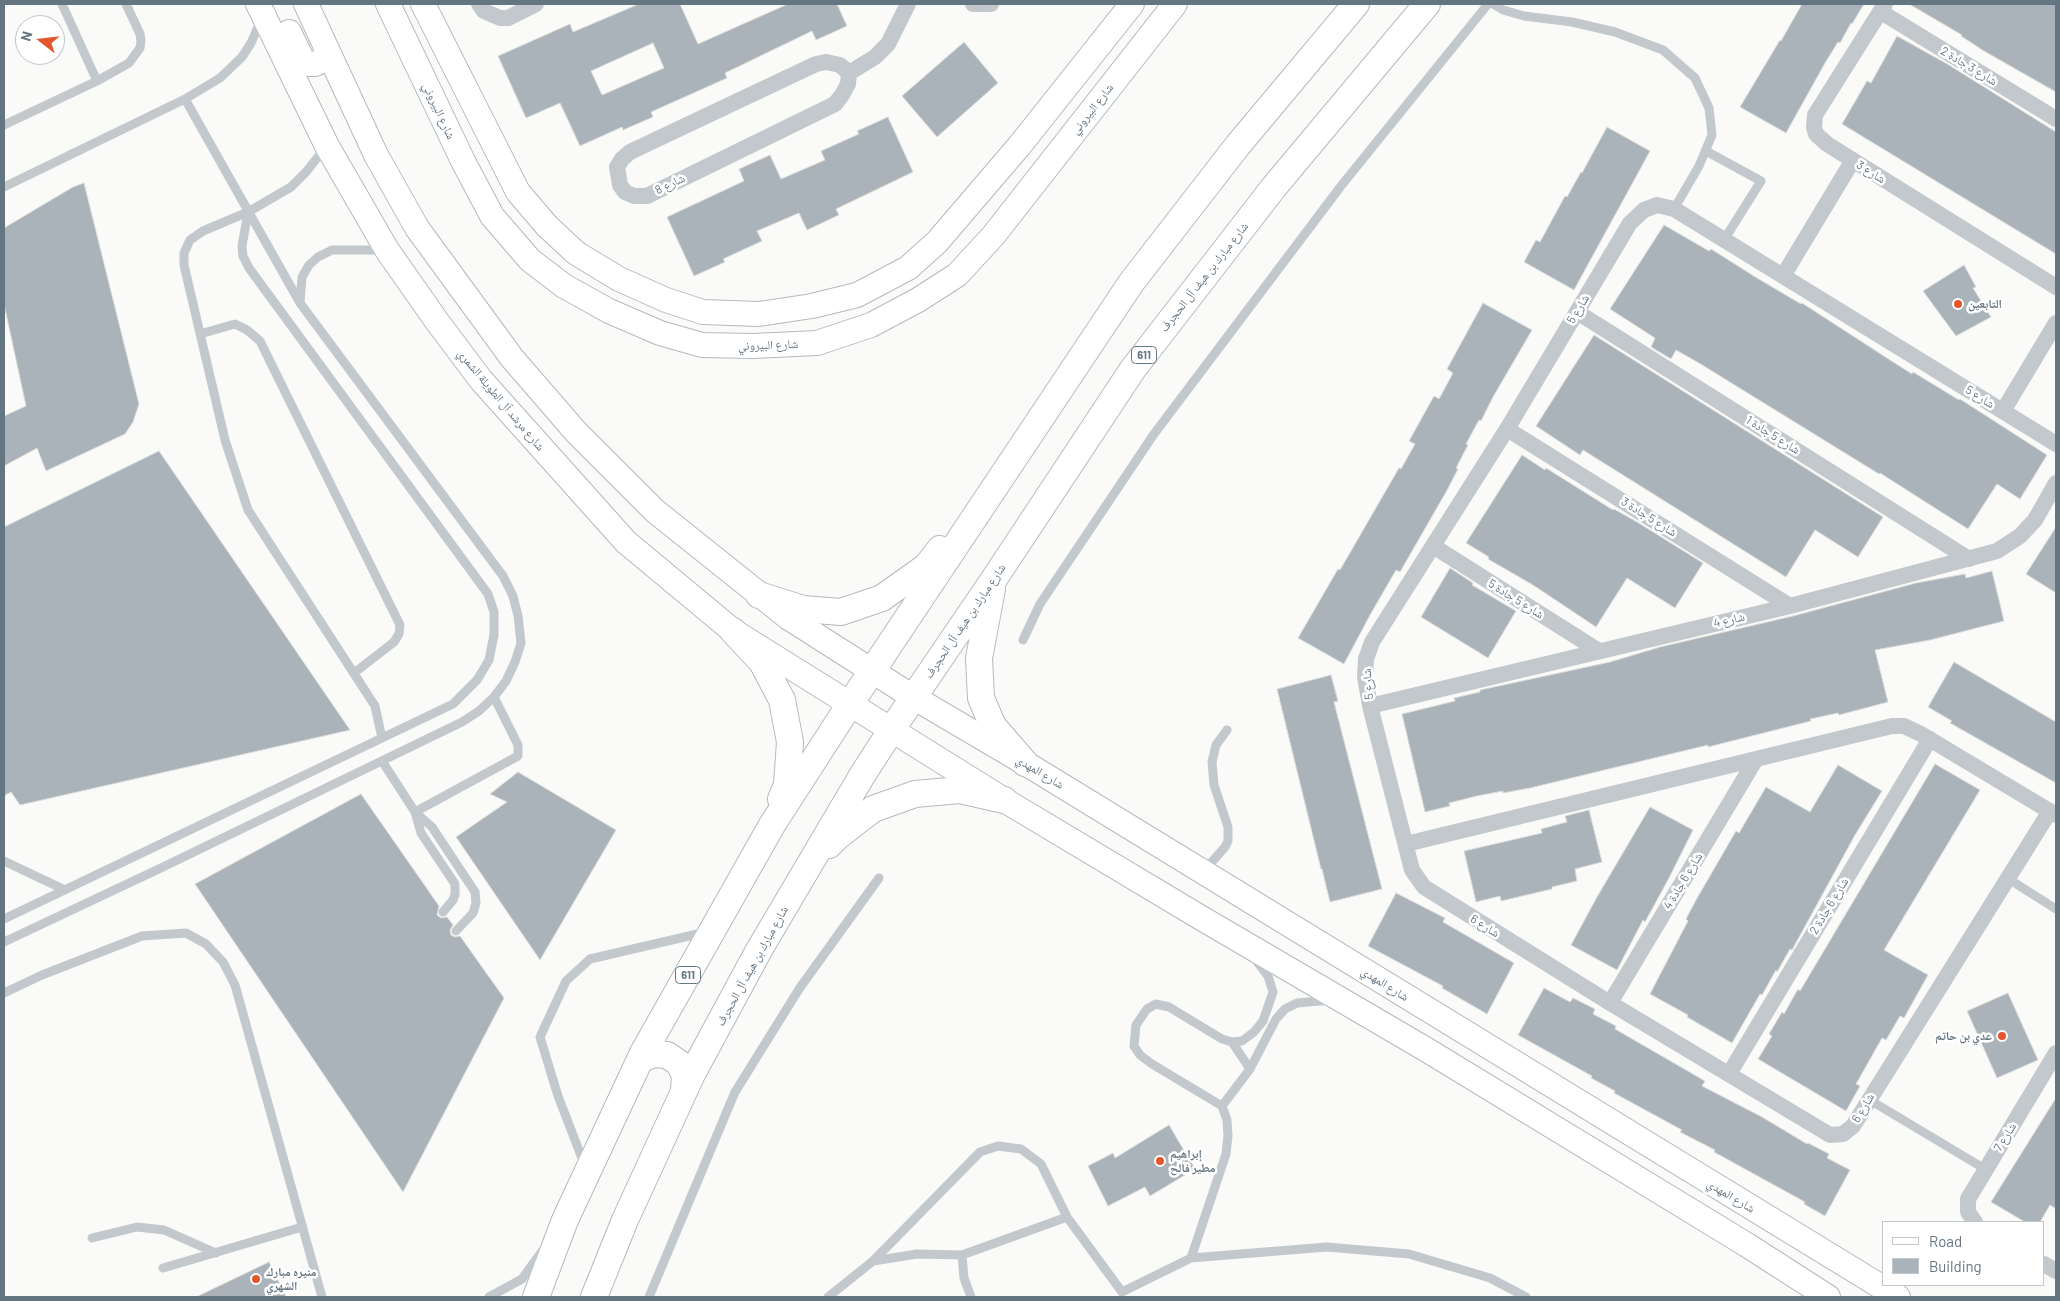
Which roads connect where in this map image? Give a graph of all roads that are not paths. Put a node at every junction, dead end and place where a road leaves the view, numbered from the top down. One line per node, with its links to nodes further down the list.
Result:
1 (62, 4): 21 (lane)
2 (126, 4): 21 (lane)
3 (306, 4): 19 (main road)
4 (388, 4): 17 (main road, شارع البيروني)
5 (423, 4): 11 (main road)
6 (479, 4): 7 (street)
7 (536, 4)
8 (908, 4): 20 (street)
9 (973, 4): 10 (street)
10 (991, 4)
11 (1132, 4)
12 (1356, 4): 42 (main road, 611)
13 (1427, 4): 46 (main road, شارع مبارك بن هيف آل الحجرف / 611)
14 (1488, 4): 50 (lane)
15 (1493, 4): 26 (lane)
16 (265, 7): 19 (main road); 22 (lane); 25 (main road, شارع مرشد آل الطويلة الشمري)
17 (1167, 8)
18 (1883, 8): 23 (street, شارع 3 جادة 2); 27 (street, شارع 3)
19 (328, 52): 47 (main road)
20 (849, 73): 20 (street, شارع 8)
21 (97, 81): 24 (lane)
22 (185, 99): 28 (lane); 30 (lane)
23 (2056, 119)
24 (4, 125)
25 (327, 146): 30 (lane); 32 (main road, شارع مرشد آل الطويلة الشمري)
26 (1706, 151): 29 (lane); 31 (lane)
27 (1853, 160): 33 (street); 34 (street, شارع 3)
28 (4, 187)
29 (1674, 209): 31 (street, شارع 5); 36 (street, شارع 5)
30 (248, 212): 35 (lane); 38 (lane); 60 (lane)
31 (1724, 240): 33 (street, شارع 5)
32 (387, 250): 35 (lane); 49 (main road, شارع مرشد آل الطويلة الشمري)
33 (1782, 276): 39 (street, شارع 5)
34 (2056, 287)
35 (300, 303): 54 (lane)
36 (1577, 312): 40 (street, شارع 5); 45 (street, شارع 5 جادة 1)
37 (2056, 323): 39 (street)
38 (200, 334): 53 (lane); 53 (lane)
39 (2003, 411): 41 (street, شارع 5)
40 (1506, 429): 44 (street, شارع 5); 48 (street, شارع 5 جادة 3)
41 (2056, 444)
42 (1000, 478): 47 (main road); 52 (main road, 611)
43 (2056, 483): 45 (street, شارع 4)
44 (1433, 546): 51 (street, شارع 5 جادة 5); 57 (street, شارع 5)
45 (1969, 559): 48 (street, شارع 4)
46 (994, 579): 55 (main road, شارع مبارك بن هيف آل الحجرف / 611); 64 (main road)
47 (759, 595): 52 (main road)
48 (1790, 606): 51 (street, شارع 4)
49 (733, 631): 56 (main road, شارع مرشد آل الطويلة الشمري); 68 (main road)
50 (1023, 640)
51 (1599, 652): 57 (street, شارع 4)
52 (873, 671): 55 (main road, شارع المهدي); 56 (main road, 611)
53 (354, 673): 60 (lane)
54 (494, 697): 63 (lane); 66 (lane)
55 (914, 697): 58 (main road, شارع مبارك بن هيف آل الحجرف / 611); 64 (main road, شارع المهدي)
56 (850, 704): 58 (main road); 68 (main road, 611)
57 (1370, 706): 69 (street, شارع 5)
58 (892, 729): 65 (main road); 72 (main road, شارع مبارك بن هيف آل الحجرف / 611)
59 (1227, 730): 71 (lane)
60 (382, 738): 75 (lane)
61 (1930, 739): 62 (street, شارع 6); 67 (street, شارع 6); 90 (street, شارع 6 جادة 2)
62 (1756, 759): 69 (street, شارع 6); 85 (street, شارع 6 جادة 4)
63 (382, 761): 66 (lane); 82 (lane)
64 (1024, 763): 71 (main road, شارع المهدي)
65 (1004, 800): 72 (main road); 81 (main road)
66 (415, 812): 77 (lane); 80 (lane)
67 (2053, 813): 74 (street, شارع 6)
68 (772, 825): 79 (main road, 611)
69 (1406, 844): 85 (street, شارع 6)
70 (4, 861): 75 (lane)
71 (1203, 872): 99 (main road, شارع المهدي)
72 (804, 874): 91 (main road, شارع مبارك بن هيف آل الحجرف / 611)
73 (878, 878): 117 (lane)
74 (2007, 878): 76 (lane); 92 (street, شارع 6)
75 (65, 890): 78 (lane)
76 (2056, 909)
77 (443, 912)
78 (4, 919)
79 (714, 930): 88 (main road, 611); 95 (lane)
80 (456, 931)
81 (1236, 938): 84 (main road); 86 (lane)
82 (4, 942)
83 (4, 993): 100 (lane)
84 (1340, 999): 89 (lane); 101 (main road)
85 (1610, 1003): 90 (street, شارع 6)
86 (1232, 1042): 89 (lane); 93 (lane)
87 (2056, 1053): 94 (street, شارع 7)
88 (640, 1060): 91 (main road); 95 (main road, 611)
89 (1250, 1069): 93 (lane)
90 (1728, 1074): 92 (street, شارع 6)
91 (684, 1090): 116 (main road, شارع مبارك بن هيف آل الحجرف / 611)
92 (1868, 1099): 94 (lane)
93 (1222, 1106): 105 (lane)
94 (1985, 1169): 98 (street, شارع 7)
95 (588, 1173): 97 (main road, 611)
96 (1067, 1217): 104 (lane); 106 (lane); 111 (lane)
97 (565, 1220): 114 (lane); 115 (main road, 611)
98 (1974, 1221)
99 (1773, 1222): 101 (main road); 110 (main road, شارع المهدي)
100 (302, 1227): 103 (lane); 113 (lane)
101 (1722, 1230): 112 (main road)
102 (92, 1238): 103 (lane)
103 (216, 1252): 108 (lane)
104 (962, 1255): 106 (lane); 119 (lane)
105 (1191, 1258): 111 (lane); 120 (lane)
106 (873, 1261): 118 (lane)
107 (2045, 1265): 109 (street)
108 (163, 1268)
109 (2056, 1271)
110 (1870, 1281): 112 (main road); 121 (main road, شارع المهدي)
111 (1119, 1294)
112 (1825, 1295)
113 (322, 1297)
114 (489, 1297)
115 (536, 1297)
116 (594, 1297)
117 (649, 1297)
118 (828, 1297)
119 (971, 1297)
120 (1526, 1297)
121 (1898, 1297)

